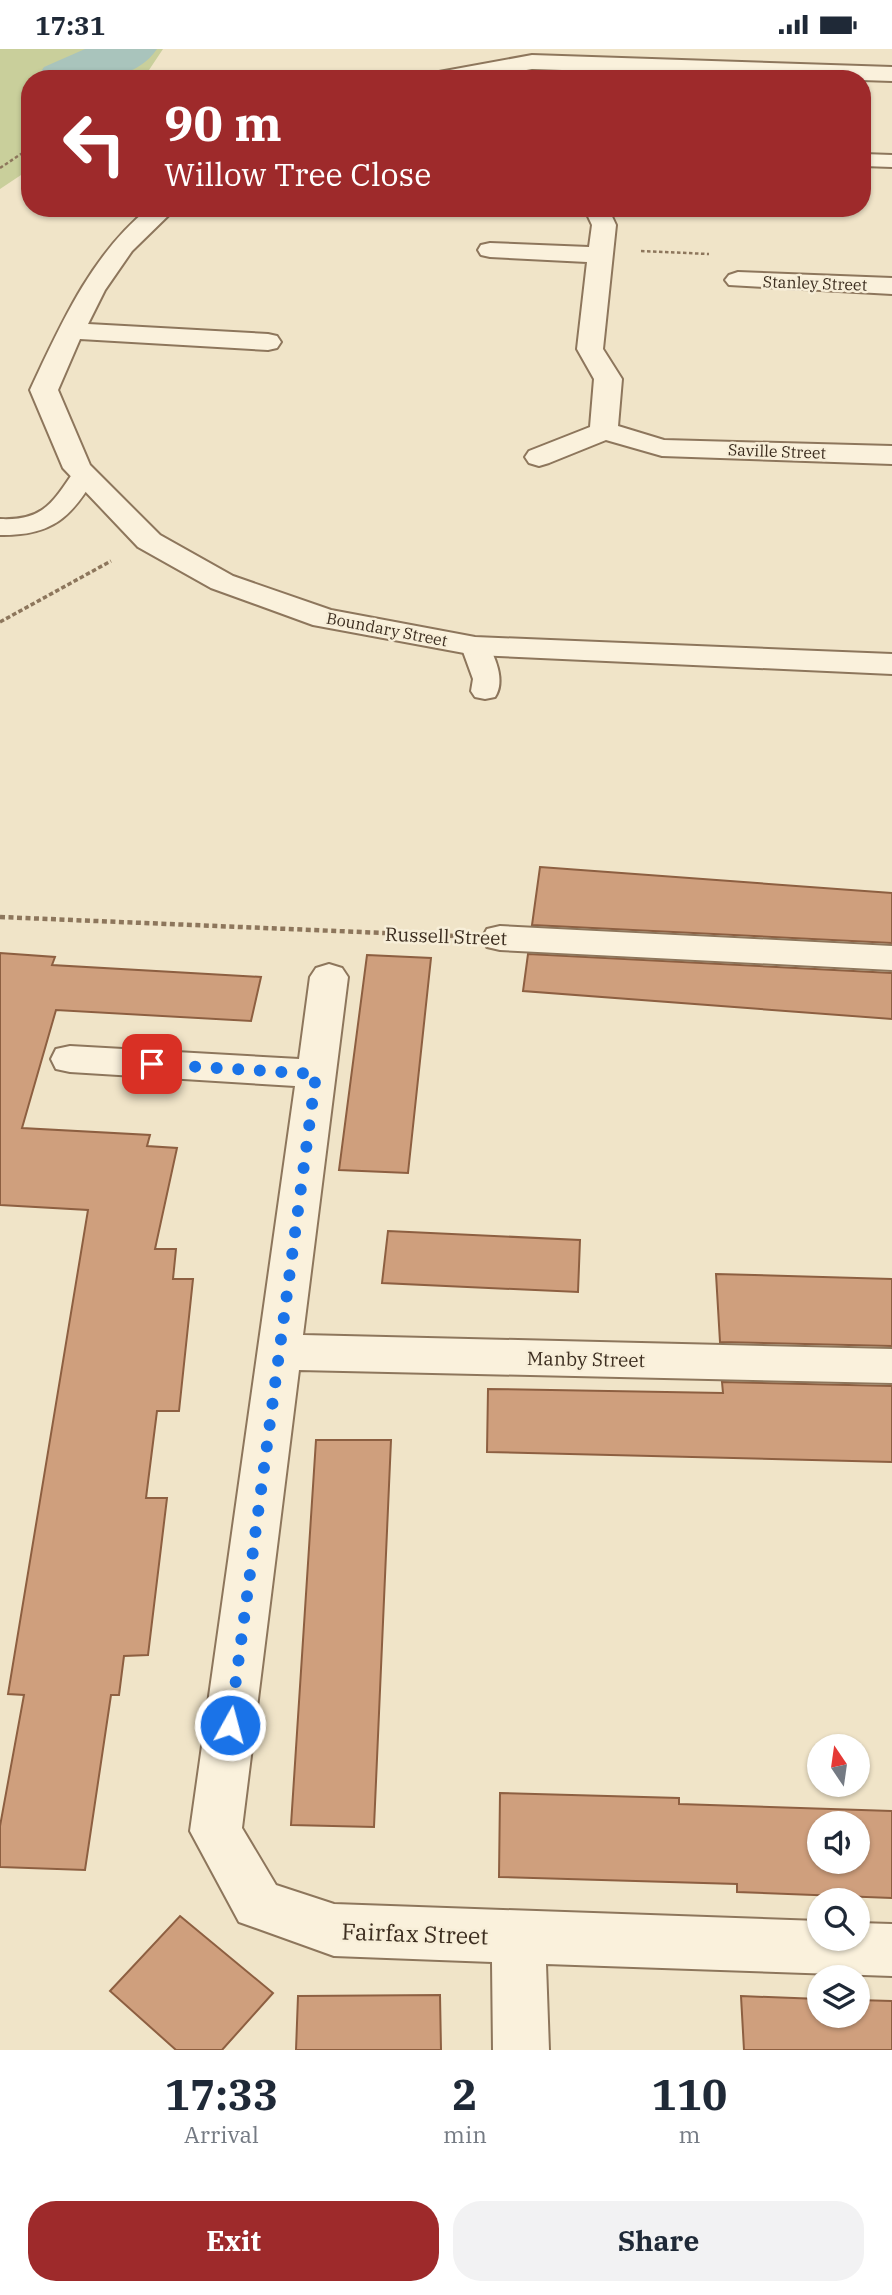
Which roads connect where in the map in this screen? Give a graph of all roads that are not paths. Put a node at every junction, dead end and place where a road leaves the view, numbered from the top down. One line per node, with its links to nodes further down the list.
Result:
1 (540, 55): 2 (street); 3 (street)
2 (477, 70)
3 (818, 70)
4 (871, 73): 5 (street)
5 (892, 74)
6 (871, 160): 7 (lane)
7 (892, 161)
8 (151, 217): 14 (street, Boundary Street)
9 (600, 217): 11 (street)
10 (490, 250): 11 (street)
11 (601, 252): 16 (street)
12 (738, 280): 13 (street, Stanley Street)
13 (892, 286)
14 (71, 331): 15 (street); 19 (street, Boundary Street)
15 (268, 342)
16 (604, 431): 17 (street, Saville Street); 18 (street)
17 (892, 455)
18 (539, 457)
19 (84, 475): 20 (lane); 21 (street, Boundary Street)
20 (0, 527)
21 (475, 646): 22 (street, Boundary Street); 23 (lane)
22 (892, 664)
23 (485, 691)
24 (500, 938): 25 (street, Russell Street)
25 (892, 958)
26 (329, 977): 28 (street, Fairfax Street)
27 (70, 1059): 28 (street)
28 (316, 1074): 29 (street, Fairfax Street)
29 (279, 1352): 30 (street, Manby Street); 31 (street, Fairfax Street)
30 (892, 1366)
31 (518, 1937): 32 (street, Fairfax Street); 33 (street)
32 (892, 1950)
33 (521, 2050)

